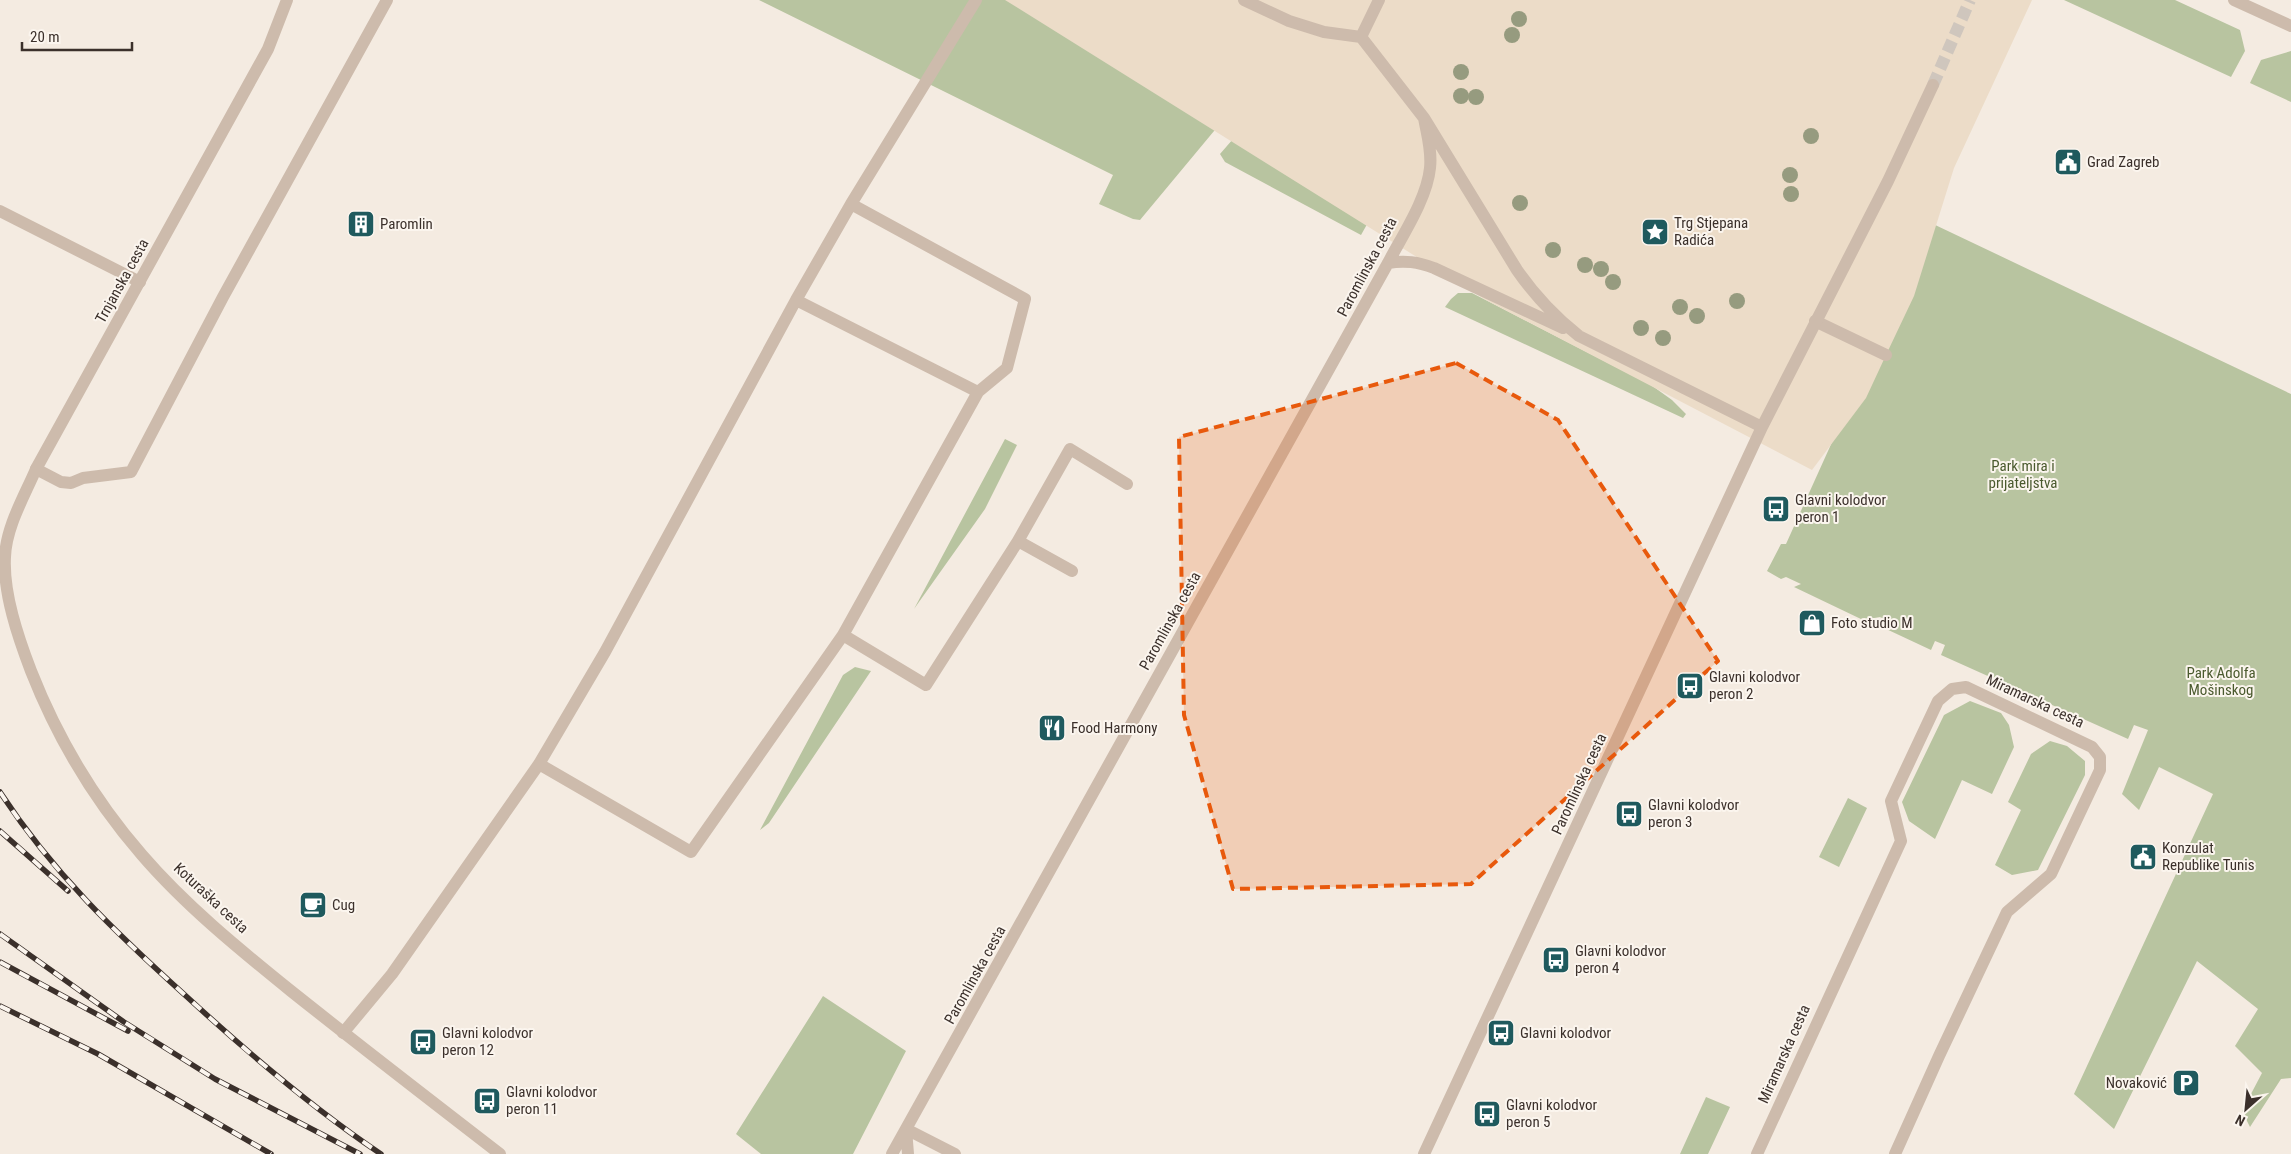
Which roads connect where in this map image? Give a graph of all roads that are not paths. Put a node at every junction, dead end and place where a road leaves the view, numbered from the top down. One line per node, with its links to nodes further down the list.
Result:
1 (287, 0): 14 (street, Trnjanska cesta)
2 (387, 0): 21 (street)
3 (976, 0): 11 (street)
4 (1244, 0): 8 (street)
5 (1379, 0): 8 (street)
6 (2234, 0): 7 (street)
7 (2291, 26)
8 (1362, 37): 10 (street)
9 (1932, 85): 16 (street)
10 (1424, 118): 13 (street, Paromlinska cesta); 17 (street)
11 (851, 204): 15 (street); 19 (street)
12 (0, 211): 14 (street)
13 (1388, 263): 17 (street); 29 (street, Paromlinska cesta)
14 (140, 282): 21 (street, Trnjanska cesta)
15 (796, 300): 19 (street); 27 (street)
16 (1815, 321): 18 (street); 20 (street)
17 (1579, 336): 20 (street)
18 (1886, 355)
19 (978, 392): 26 (street)
20 (1762, 427): 34 (street, Paromlinska cesta)
21 (36, 469): 25 (street, Trnjanska cesta)
22 (1127, 484): 23 (street)
23 (1018, 541): 24 (street); 26 (street)
24 (1072, 571)
25 (6, 583): 28 (street, Koturaška cesta)
26 (843, 635): 27 (street)
27 (539, 764): 28 (street)
28 (343, 1033): 30 (street, Koturaška cesta)
29 (906, 1130): 31 (street); 32 (street); 33 (street)
30 (500, 1154)
31 (892, 1154)
32 (908, 1154)
33 (954, 1154)
34 (1424, 1154)
35 (1757, 1154): 36 (street, Miramarska cesta)
36 (1895, 1154)

